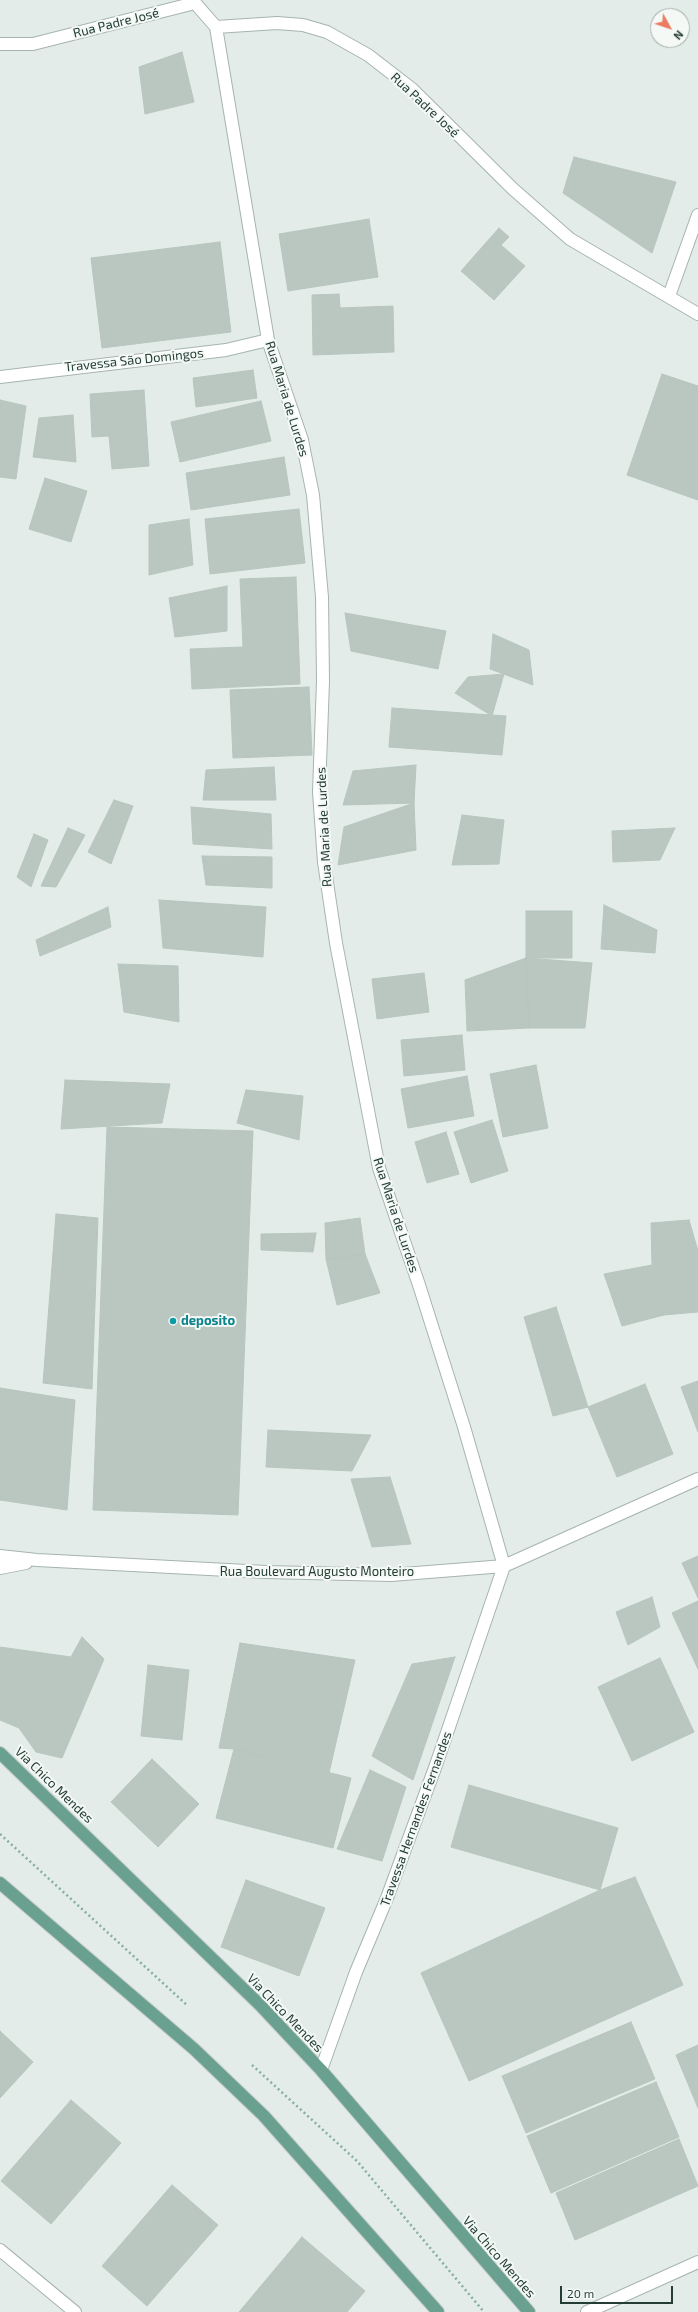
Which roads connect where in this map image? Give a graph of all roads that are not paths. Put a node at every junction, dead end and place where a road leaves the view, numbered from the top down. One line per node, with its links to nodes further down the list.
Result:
1 (195, 2): 2 (street, Rua Padre José); 3 (street, Rua Padre José)
2 (216, 27): 5 (street, Rua Padre José); 7 (street, Rua Maria de Lurdes)
3 (0, 44)
4 (698, 215): 5 (street)
5 (669, 296): 6 (street, Rua Padre José)
6 (698, 314)
7 (268, 340): 8 (street, Travessa São Domingos); 12 (street, Rua Maria de Lurdes)
8 (0, 377)
9 (698, 1479): 12 (street, Rua Boulevard Augusto Monteiro)
10 (0, 1556): 11 (street, Rua Boulevard Augusto Monteiro)
11 (37, 1560): 12 (street, Rua Boulevard Augusto Monteiro); 13 (street, Rua Boulevard Augusto Monteiro)
12 (504, 1566): 16 (street, Travessa Hernandes Fernandes)
13 (0, 1568)
14 (0, 1753): 16 (main road, Via Chico Mendes)
15 (0, 1883): 20 (main road)
16 (321, 2070): 21 (main road, Via Chico Mendes)
17 (0, 2250): 19 (street)
18 (698, 2262): 22 (street)
19 (75, 2312)
20 (438, 2312)
21 (529, 2312)
22 (587, 2312)

